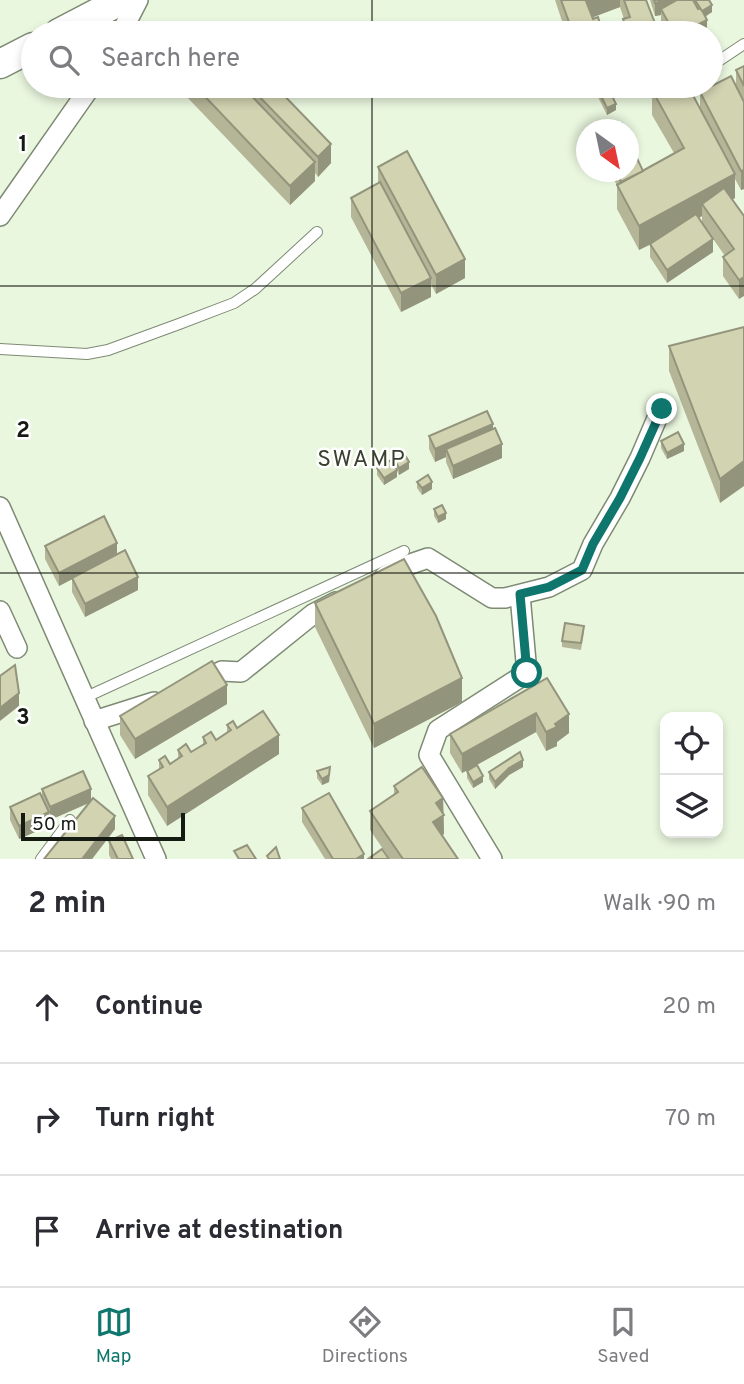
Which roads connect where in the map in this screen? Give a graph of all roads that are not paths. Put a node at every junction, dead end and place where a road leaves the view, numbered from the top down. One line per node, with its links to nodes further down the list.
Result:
1 (122, 0): 3 (main road)
2 (138, 0): 4 (street)
3 (82, 21)
4 (127, 21)
5 (744, 44): 7 (lane)
6 (21, 53): 8 (main road)
7 (723, 58)
8 (0, 64)
9 (83, 98): 10 (street)
10 (0, 216)
11 (317, 232): 12 (lane)
12 (0, 349)
13 (662, 409): 16 (street)
14 (0, 508): 19 (street)
15 (404, 551): 19 (lane)
16 (520, 594): 20 (street); 24 (street)
17 (0, 611): 18 (street)
18 (17, 648)
19 (84, 698): 20 (street)
20 (94, 721): 23 (street)
21 (71, 820): 22 (lane)
22 (41, 859)
23 (156, 859)
24 (492, 859)

